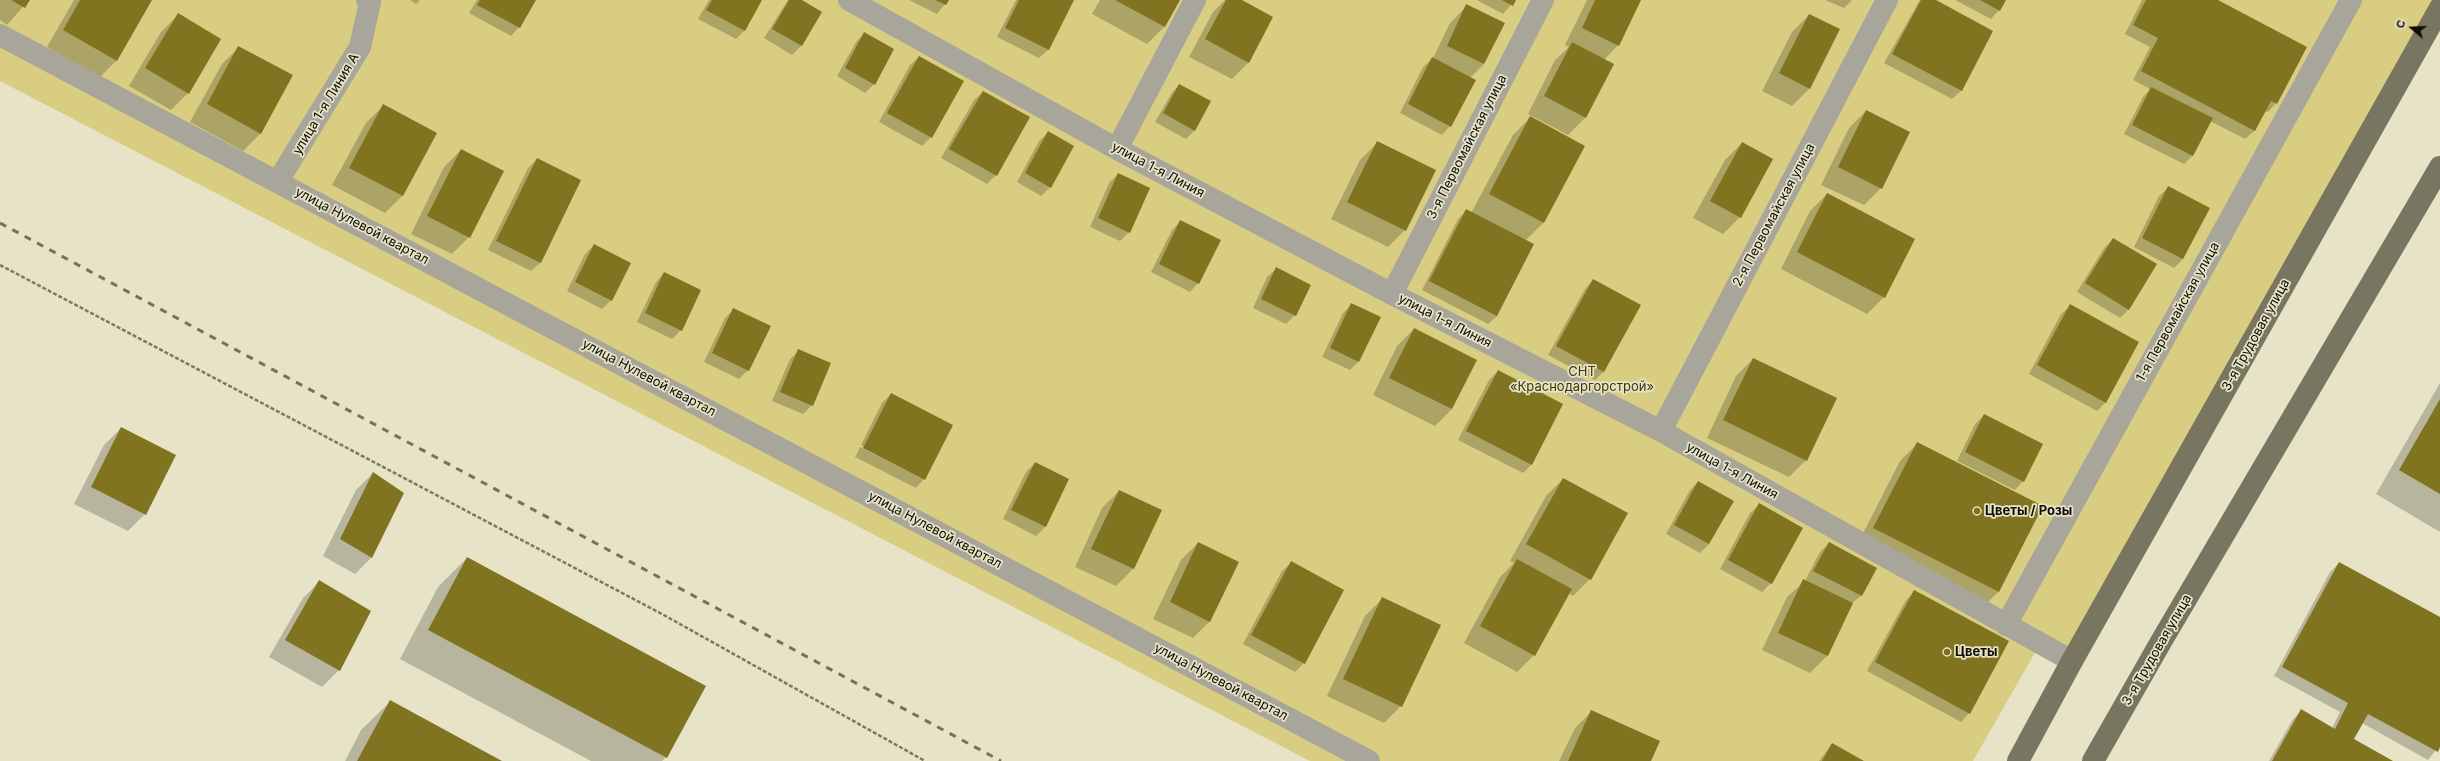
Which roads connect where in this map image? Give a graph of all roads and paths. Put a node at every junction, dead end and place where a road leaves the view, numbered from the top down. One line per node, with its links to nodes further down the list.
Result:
1 (367, 0): 11 (street, улица 1-я Линия А)
2 (849, 0): 9 (street, улица 1-я Линия)
3 (1195, 0): 9 (street)
4 (1542, 0): 13 (street, 3-я Первомайская улица)
5 (1887, 0): 14 (street, 2-я Первомайская улица)
6 (2351, 0): 15 (street, 1-я Первомайская улица)
7 (2440, 8): 16 (main road, 3-я Трудовая улица)
8 (0, 35): 11 (street, улица Нулевой квартал)
9 (1117, 149): 13 (street, улица 1-я Линия)
10 (2440, 168): 20 (main road, 3-я Трудовая улица)
11 (278, 181): 18 (street, улица Нулевой квартал)
12 (0, 265): 17 (path)
13 (1392, 294): 14 (street, улица 1-я Линия)
14 (1661, 431): 15 (street, улица 1-я Линия)
15 (2006, 625): 16 (street, улица 1-я Линия)
16 (2072, 661): 19 (main road)
17 (925, 761)
18 (1369, 761)
19 (2018, 761)
20 (2093, 761)

